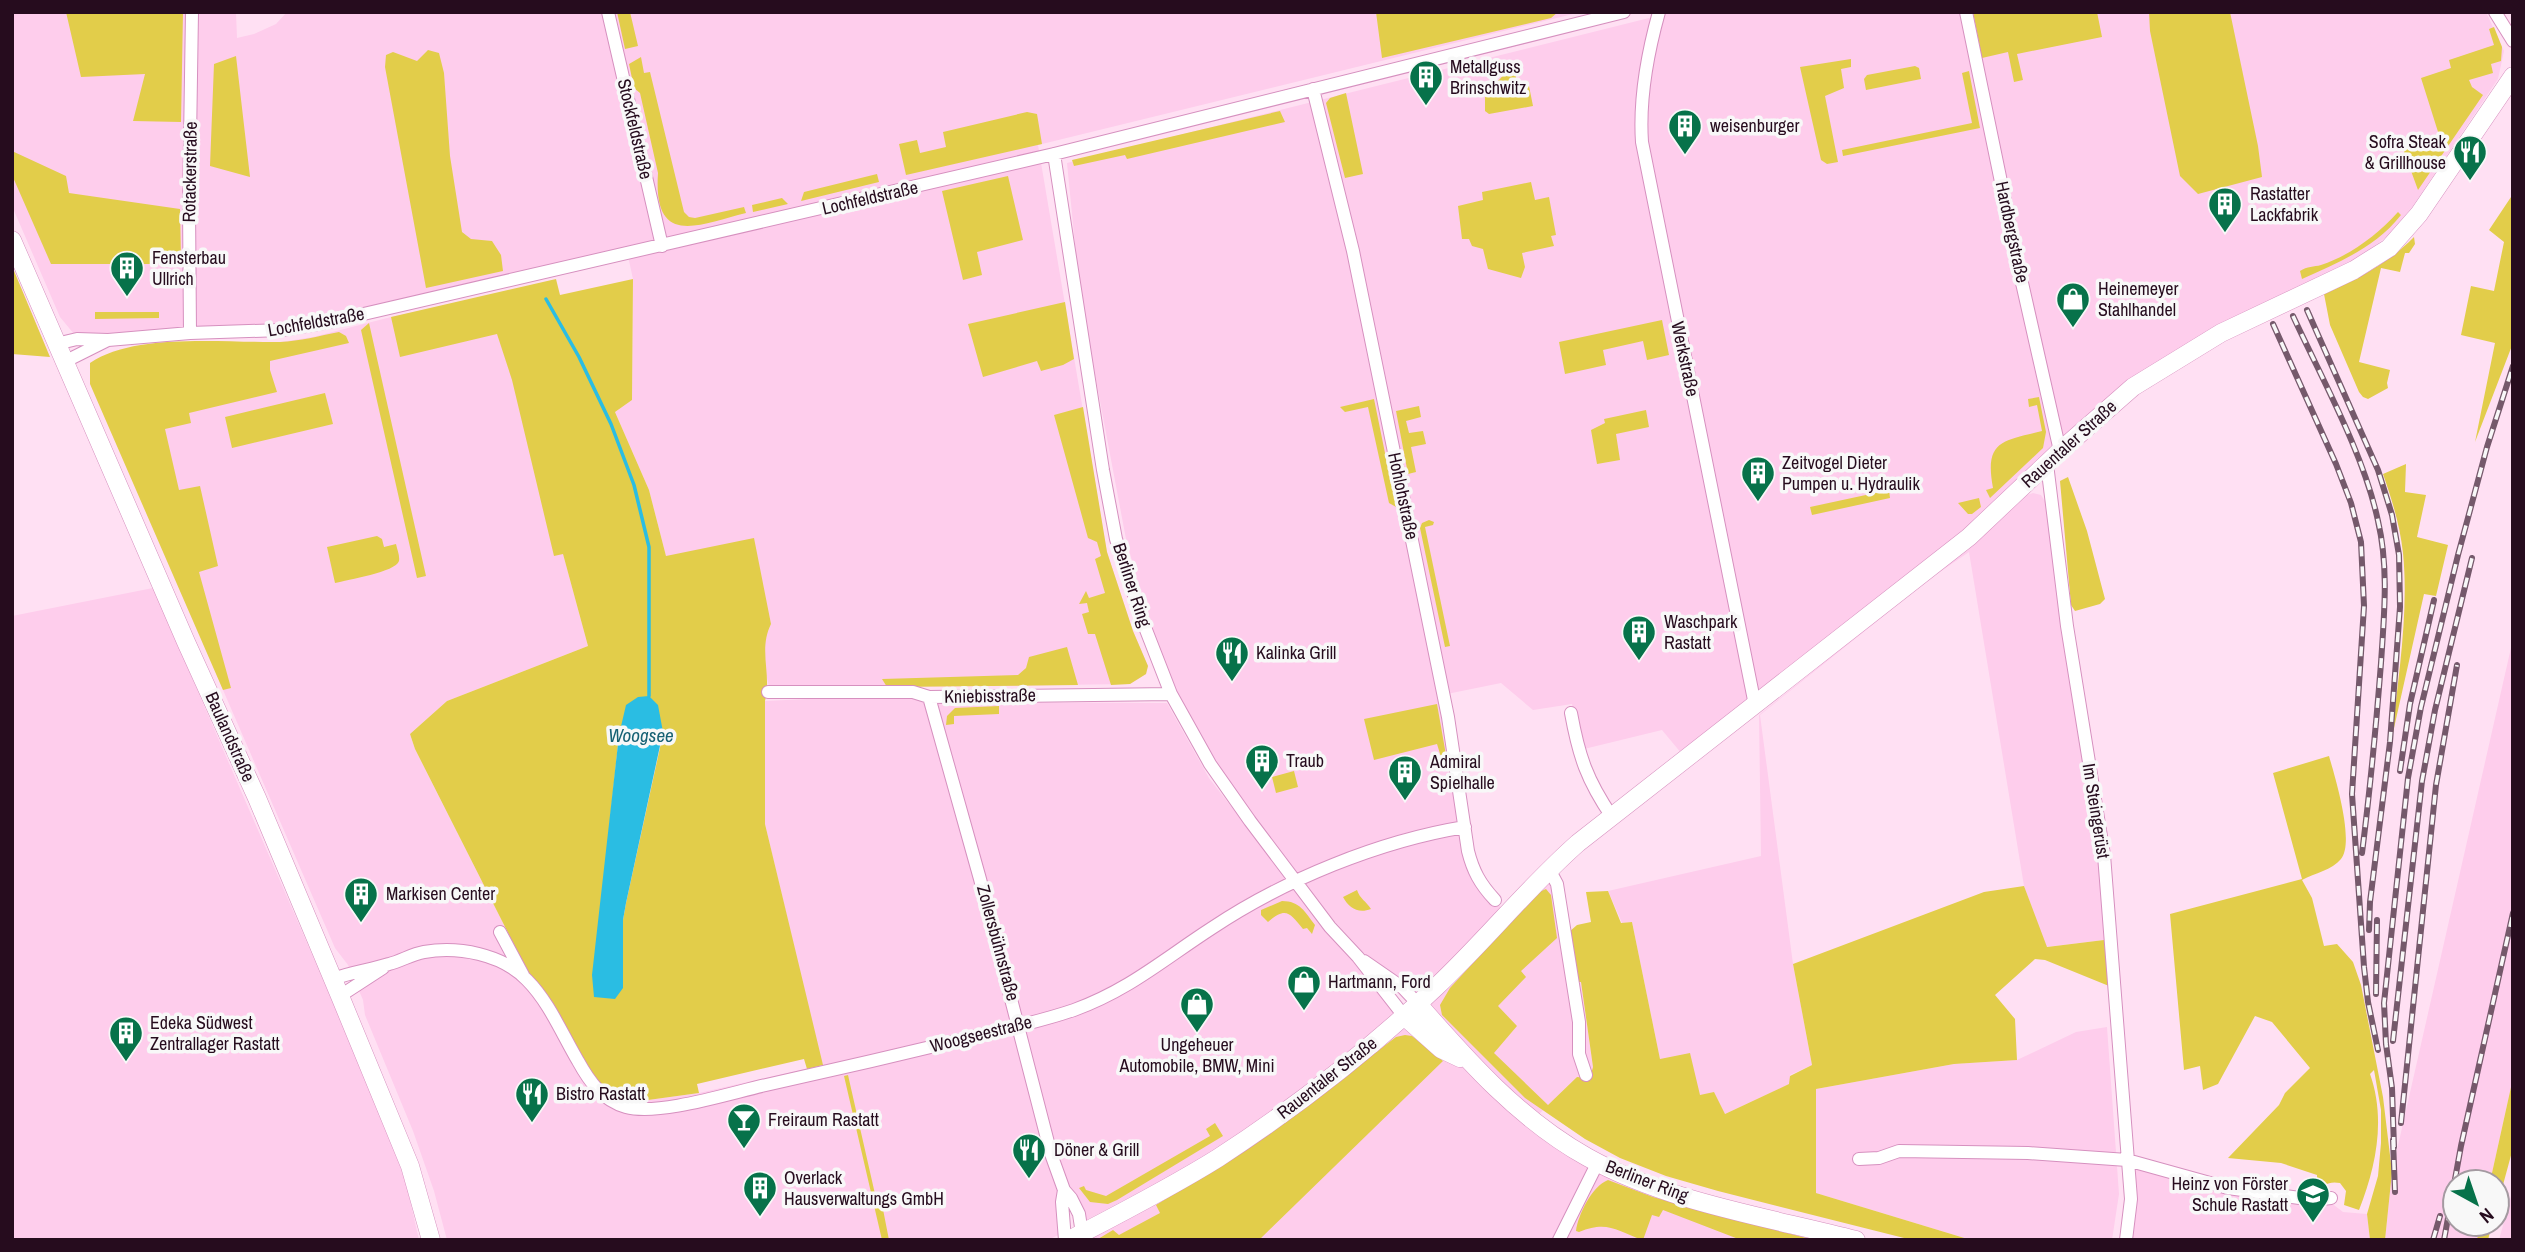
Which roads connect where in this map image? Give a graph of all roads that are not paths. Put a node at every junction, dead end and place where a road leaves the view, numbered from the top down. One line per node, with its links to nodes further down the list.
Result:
1 (192, 12): 13 (street, Rotackerstraße)
2 (608, 12): 12 (street, Stockfeldstraße)
3 (1624, 12): 9 (street, Lochfeldstraße)
4 (1659, 12): 21 (street, Werkstraße)
5 (1966, 12): 17 (street, Hardbergstraße)
6 (2495, 12): 7 (street)
7 (2513, 41)
8 (2513, 76): 17 (street, Rauentaler Straße)
9 (1314, 89): 10 (street, Lochfeldstraße); 24 (street, Hohlohstraße)
10 (1054, 154): 12 (street, Lochfeldstraße); 19 (street, Berliner Ring)
11 (12, 240): 15 (street, Baulandstraße)
12 (662, 246): 13 (street, Lochfeldstraße)
13 (190, 332): 14 (street, Lochfeldstraße)
14 (108, 340): 15 (street, Lochfeldstraße); 16 (street, Lochfeldstraße)
15 (56, 344): 16 (street, Baulandstraße)
16 (64, 362): 31 (street, Baulandstraße)
17 (2054, 457): 21 (street, Rauentaler Straße); 38 (street, Im Steingerüst)
18 (768, 692): 20 (street, Kniebisstraße)
19 (1171, 694): 20 (street, Kniebisstraße); 26 (street, Berliner Ring)
20 (929, 697): 34 (street, Zollersbühnstraße)
21 (1755, 705): 23 (street, Rauentaler Straße)
22 (1571, 713): 23 (street)
23 (1612, 817): 25 (street, Rauentaler Straße)
24 (1465, 827): 26 (street, Woogseestraße); 27 (street, Hohlohstraße)
25 (1549, 869): 32 (street, Rauentaler Straße); 36 (street)
26 (1296, 883): 29 (street, Berliner Ring); 34 (street, Woogseestraße)
27 (1495, 900)
28 (500, 932): 30 (street, Woogseestraße)
29 (1358, 957): 32 (street, Berliner Ring); 33 (street, Berliner Ring)
30 (525, 978): 31 (street, Woogseestraße); 34 (street, Woogseestraße)
31 (336, 987): 43 (street, Baulandstraße)
32 (1418, 1004): 33 (street, Rauentaler Straße); 35 (street, Berliner Ring)
33 (1404, 1016): 35 (street, Berliner Ring); 42 (street, Rauentaler Straße)
34 (1019, 1026): 40 (street, Zollersbühnstraße)
35 (1468, 1062): 39 (street, Berliner Ring)
36 (1586, 1076)
37 (1859, 1159): 38 (street)
38 (2127, 1160): 41 (street); 46 (street, Im Steingerüst)
39 (1598, 1163): 44 (street); 45 (street, Berliner Ring)
40 (1064, 1190): 42 (street, Zollersbühnstraße); 42 (street, Zollersbühnstraße)
41 (2331, 1198)
42 (1075, 1238)
43 (431, 1240)
44 (1559, 1240)
45 (1856, 1240)
46 (2126, 1240)

